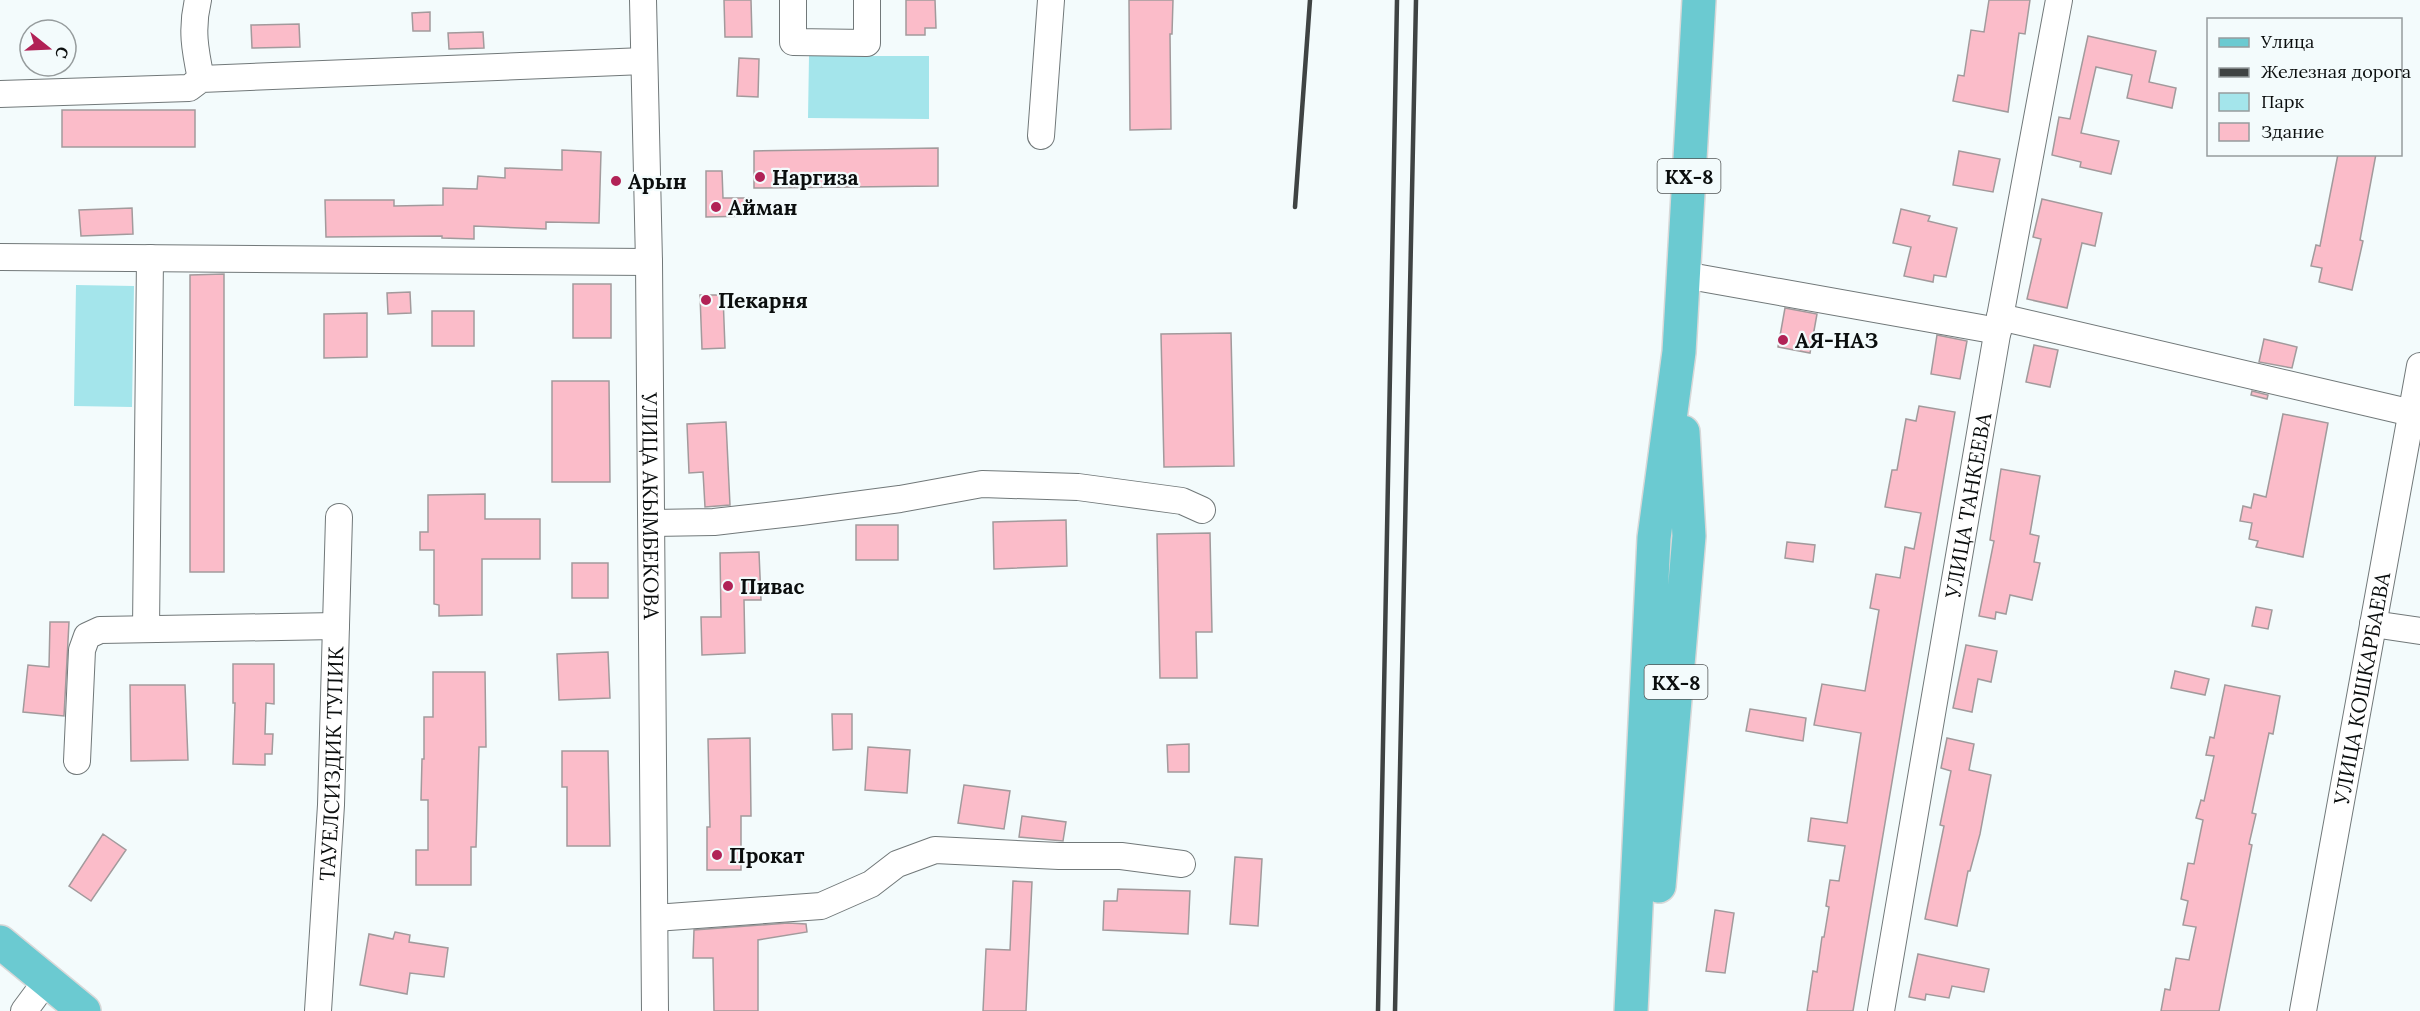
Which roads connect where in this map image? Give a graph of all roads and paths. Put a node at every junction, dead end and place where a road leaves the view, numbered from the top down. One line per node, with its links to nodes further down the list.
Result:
1 (198, 0): 9 (street)
2 (643, 0): 8 (street, УЛИЦА АКЫМБЕКОВА)
3 (793, 0): 4 (street)
4 (867, 0)
5 (1051, 0): 11 (street)
6 (1699, 0): 15 (main road, КХ-8)
7 (2059, 0): 16 (street, УЛИЦА ТАНКЕЕВА)
8 (644, 61): 9 (street); 14 (street, УЛИЦА АКЫМБЕКОВА)
9 (201, 79): 10 (street)
10 (0, 94)
11 (1041, 136)
12 (0, 257): 13 (street)
13 (150, 258): 14 (street); 27 (street)
14 (650, 262): 22 (street, УЛИЦА АКЫМБЕКОВА)
15 (1684, 275): 16 (street); 17 (main road, КХ-8)
16 (1999, 324): 19 (street); 40 (street, УЛИЦА ТАНКЕЕВА)
17 (1679, 352): 23 (main road, КХ-8); 24 (main road, КХ-8)
18 (2420, 366): 19 (street, УЛИЦА КОШКАРБАЕВА)
19 (2412, 429): 25 (street, УЛИЦА КОШКАРБАЕВА)
20 (1202, 510): 22 (street)
21 (339, 517): 26 (street, ТАУЕЛСИЗДИК ТУПИК)
22 (652, 524): 31 (street, УЛИЦА АКЫМБЕКОВА)
23 (1689, 536): 24 (main road); 39 (main road, КХ-8)
24 (1654, 538): 38 (main road, КХ-8)
25 (2373, 624): 28 (street); 41 (street, УЛИЦА КОШКАРБАЕВА)
26 (336, 626): 27 (street); 36 (street, ТАУЕЛСИЗДИК ТУПИК)
27 (146, 629): 29 (street)
28 (2420, 631)
29 (77, 761)
30 (1182, 864): 31 (street)
31 (655, 918): 37 (street, УЛИЦА АКЫМБЕКОВА)
32 (0, 942): 33 (main road)
33 (47, 980): 34 (street); 35 (main road)
34 (24, 1011)
35 (84, 1011)
36 (318, 1011)
37 (655, 1011)
38 (1631, 1011)
39 (1645, 1011)
40 (1881, 1011)
41 (2303, 1011)

